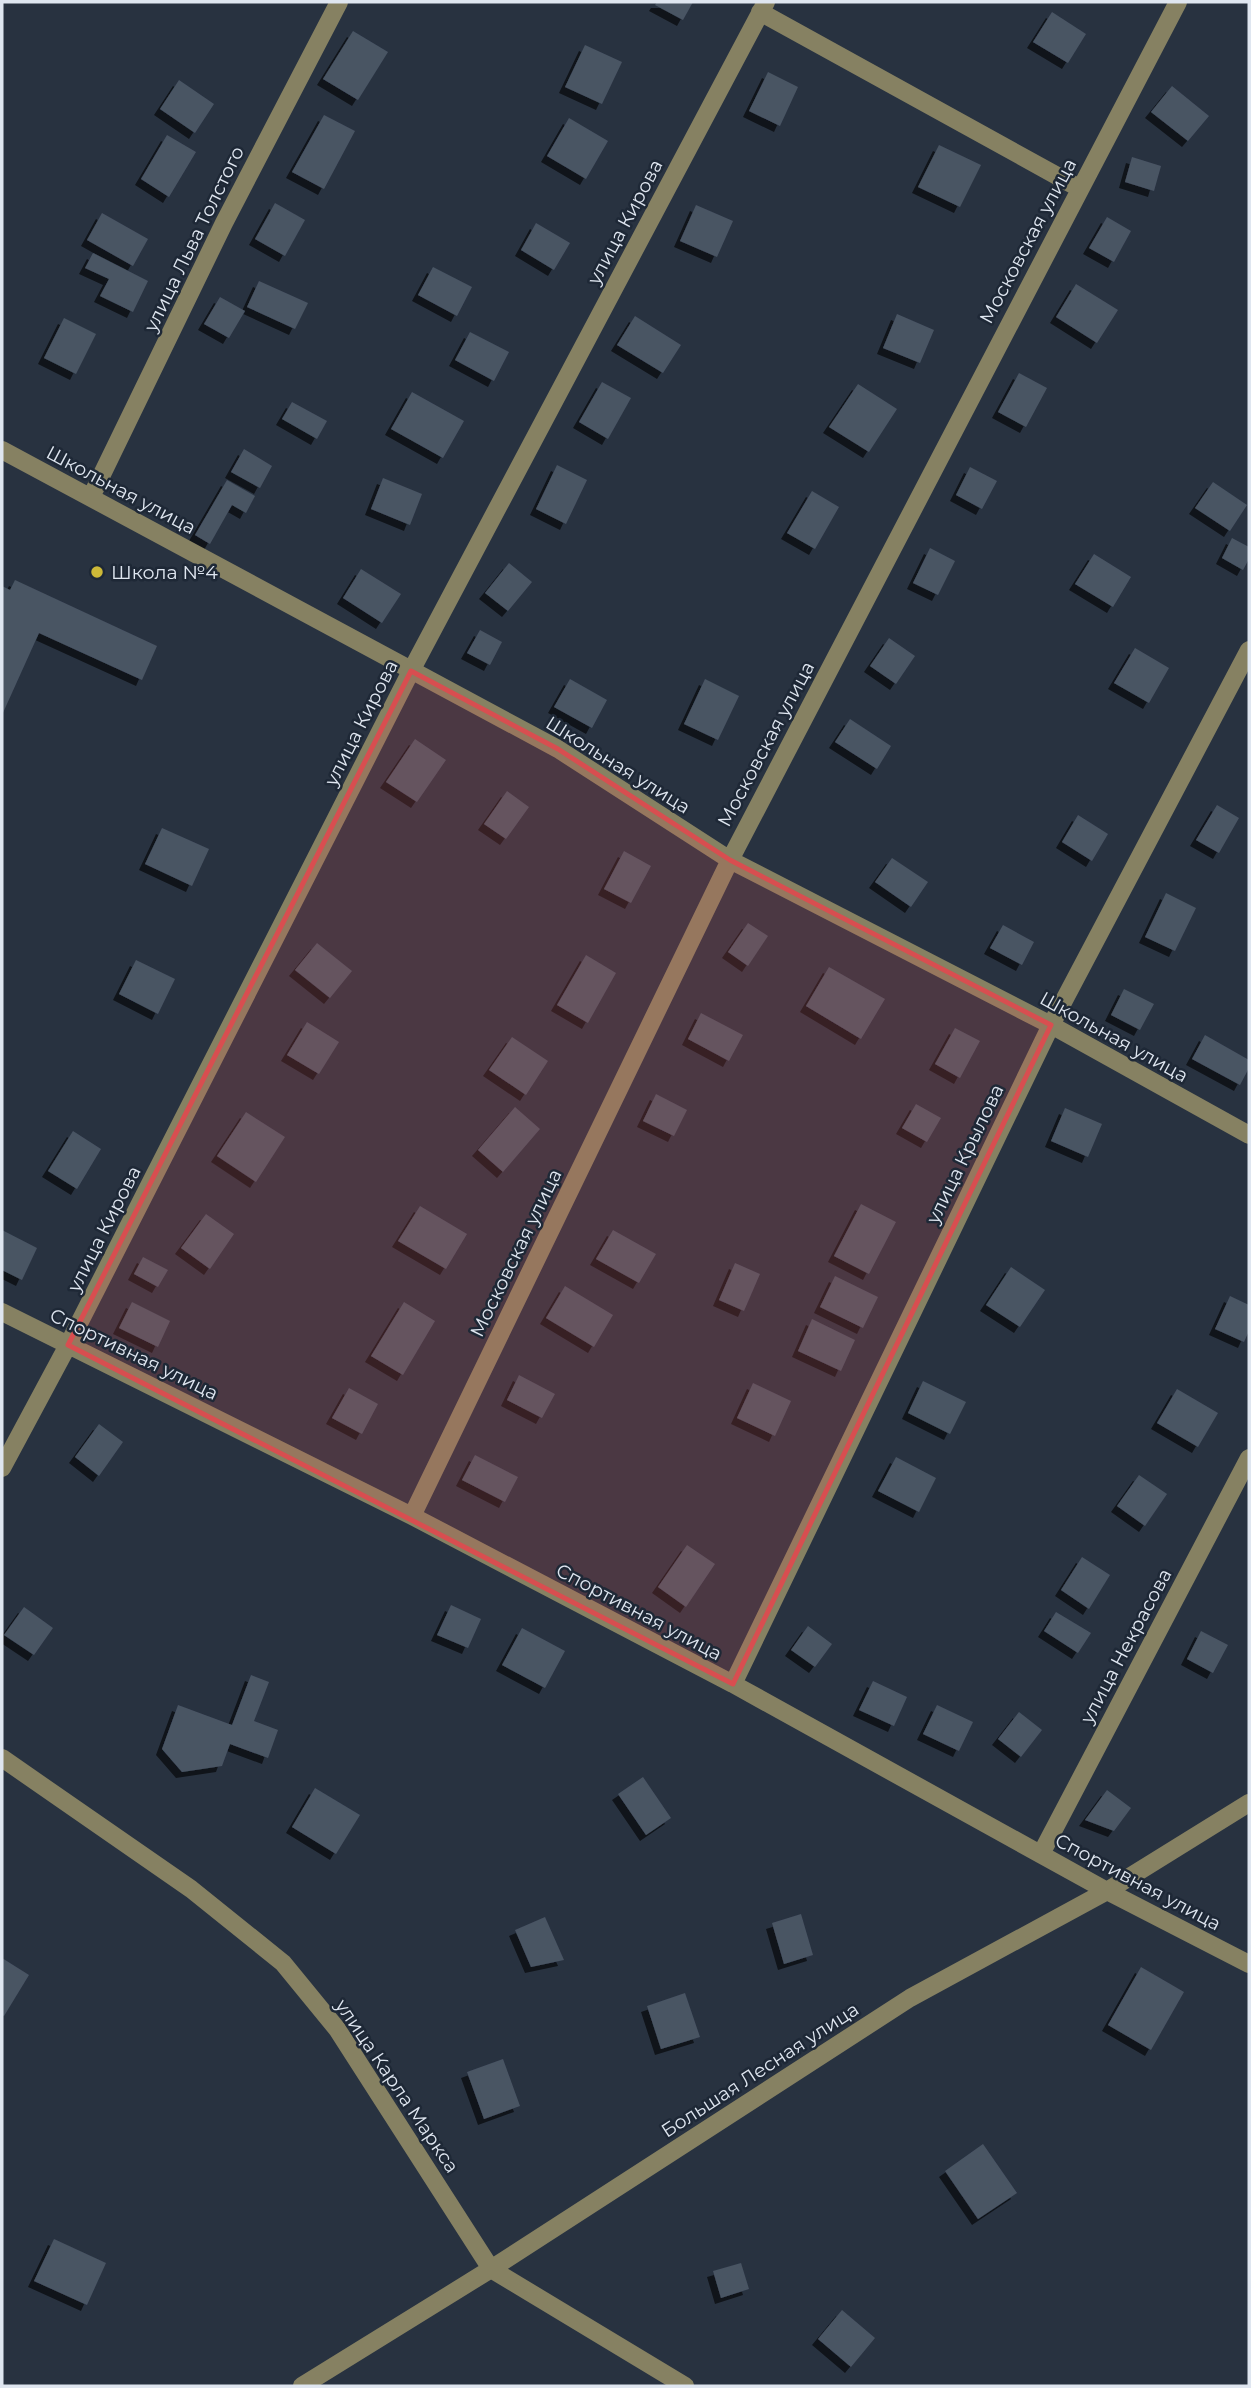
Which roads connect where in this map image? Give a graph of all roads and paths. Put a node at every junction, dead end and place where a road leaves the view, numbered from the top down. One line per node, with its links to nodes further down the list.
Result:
1 (339, 2): 6 (street, улица Льва Толстого)
2 (1178, 2): 4 (street, Московская улица)
3 (763, 7): 4 (street); 8 (street, улица Кирова)
4 (1079, 188): 9 (street, Московская улица)
5 (2, 450): 6 (street, Школьная улица)
6 (91, 497): 8 (street, Школьная улица)
7 (1249, 650): 10 (street, улица Крылова)
8 (411, 671): 9 (street, Школьная улица); 13 (street, улица Кирова)
9 (730, 860): 10 (street, Школьная улица); 16 (street, Московская улица)
10 (1051, 1025): 11 (street, Школьная улица); 17 (street, улица Крылова)
11 (1249, 1136)
12 (2, 1312): 13 (street, Спортивная улица)
13 (68, 1345): 15 (street, улица Кирова); 16 (street, Спортивная улица)
14 (1249, 1458): 20 (street, улица Некрасова)
15 (2, 1468)
16 (412, 1516): 17 (street, Спортивная улица)
17 (733, 1684): 20 (street, Спортивная улица)
18 (2, 1758): 23 (street, улица Карла Маркса)
19 (1249, 1803): 21 (street, Большая Лесная улица)
20 (1041, 1854): 21 (street, Спортивная улица)
21 (1107, 1891): 22 (street, Спортивная улица); 23 (street, Большая Лесная улица)
22 (1249, 1964)
23 (491, 2269): 24 (street, Большая Лесная улица); 25 (street, улица Карла Маркса)
24 (302, 2386)
25 (685, 2386)

